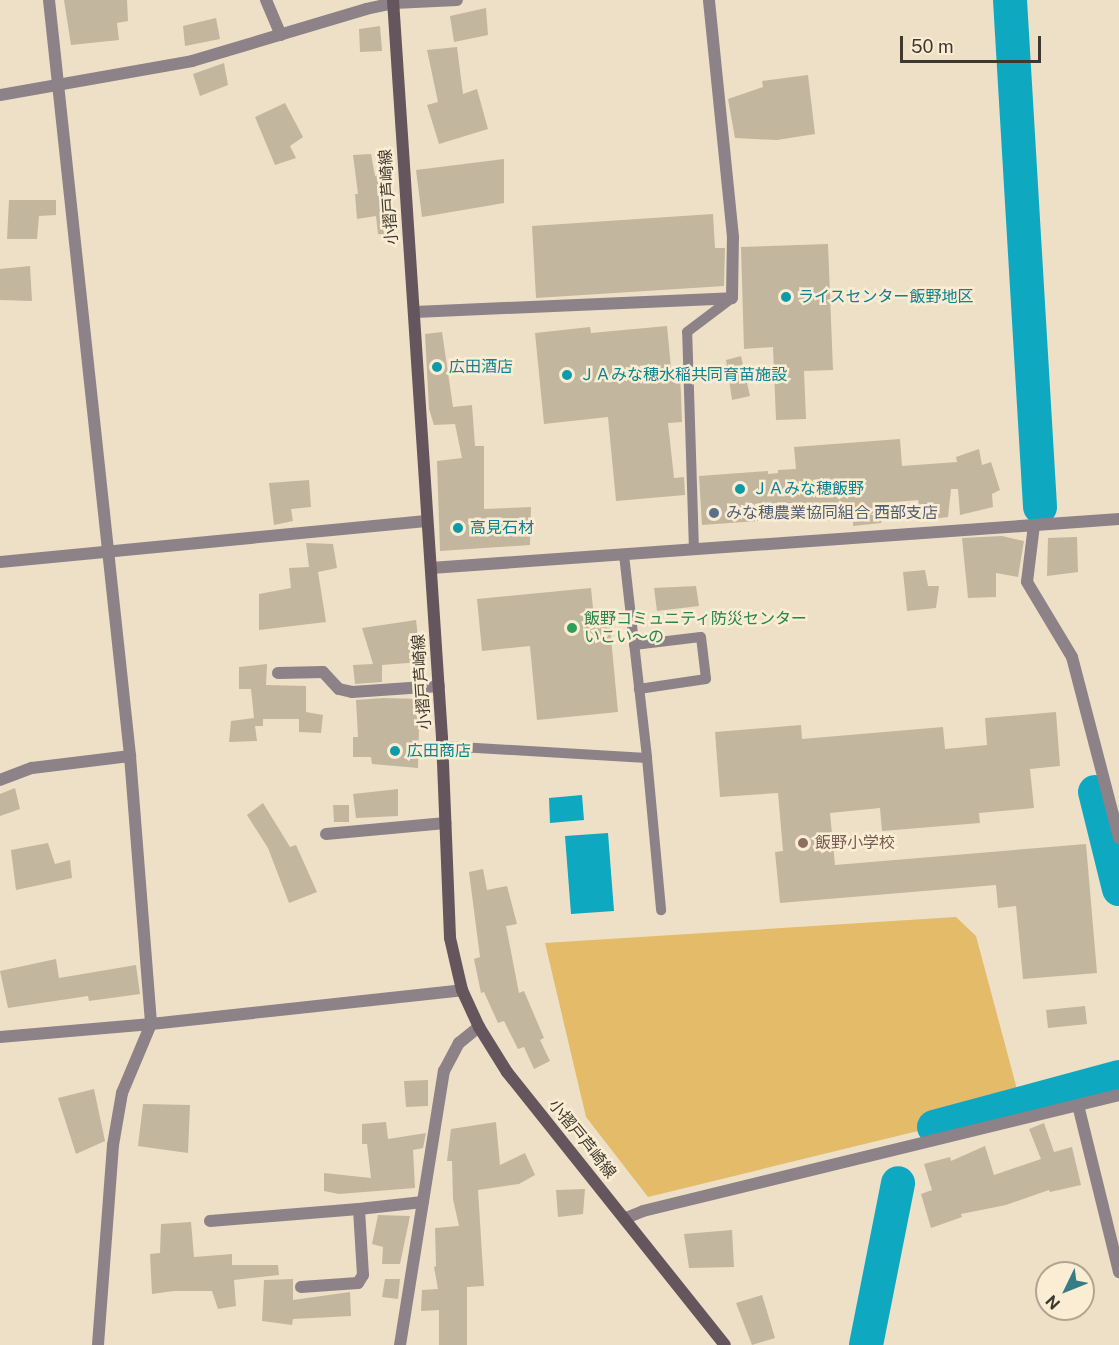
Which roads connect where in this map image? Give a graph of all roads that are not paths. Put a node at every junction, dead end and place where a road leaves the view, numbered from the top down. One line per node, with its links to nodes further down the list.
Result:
1 (48, 0): 7 (street)
2 (266, 0): 6 (street)
3 (457, 0): 5 (street)
4 (710, 0): 9 (street)
5 (394, 2): 6 (street); 10 (main road, 小摺戸芦崎線)
6 (280, 35): 7 (street)
7 (59, 84): 8 (street); 15 (street)
8 (0, 94)
9 (732, 298): 10 (street); 14 (lane)
10 (415, 312): 12 (main road, 小摺戸芦崎線)
11 (1119, 519): 13 (street)
12 (426, 521): 15 (street); 18 (main road, 小摺戸芦崎線)
13 (1034, 525): 14 (street); 29 (street)
14 (694, 550): 16 (street)
15 (109, 552): 17 (street); 24 (street)
16 (624, 555): 18 (street); 19 (lane)
17 (0, 562)
18 (431, 568): 21 (main road, 小摺戸芦崎線)
19 (634, 645): 22 (lane); 22 (lane)
20 (278, 673): 21 (street)
21 (439, 686): 23 (main road, 小摺戸芦崎線)
22 (639, 689): 25 (lane)
23 (442, 746): 25 (lane); 27 (main road, 小摺戸芦崎線)
24 (130, 756): 26 (street); 32 (street)
25 (647, 758): 30 (lane)
26 (0, 780)
27 (445, 823): 28 (street); 31 (main road, 小摺戸芦崎線)
28 (326, 834)
29 (1119, 838)
30 (661, 910)
31 (462, 990): 32 (street); 33 (main road, 小摺戸芦崎線)
32 (151, 1024): 34 (street); 43 (street)
33 (478, 1027): 37 (street); 39 (main road, 小摺戸芦崎線)
34 (0, 1037)
35 (1119, 1095): 36 (street)
36 (1078, 1105): 39 (street); 41 (street)
37 (423, 1203): 38 (street); 44 (street)
38 (358, 1209): 40 (street); 42 (street)
39 (626, 1218): 45 (main road, 小摺戸芦崎線)
40 (210, 1221)
41 (1119, 1272)
42 (301, 1287)
43 (98, 1345)
44 (400, 1345)
45 (725, 1345)

